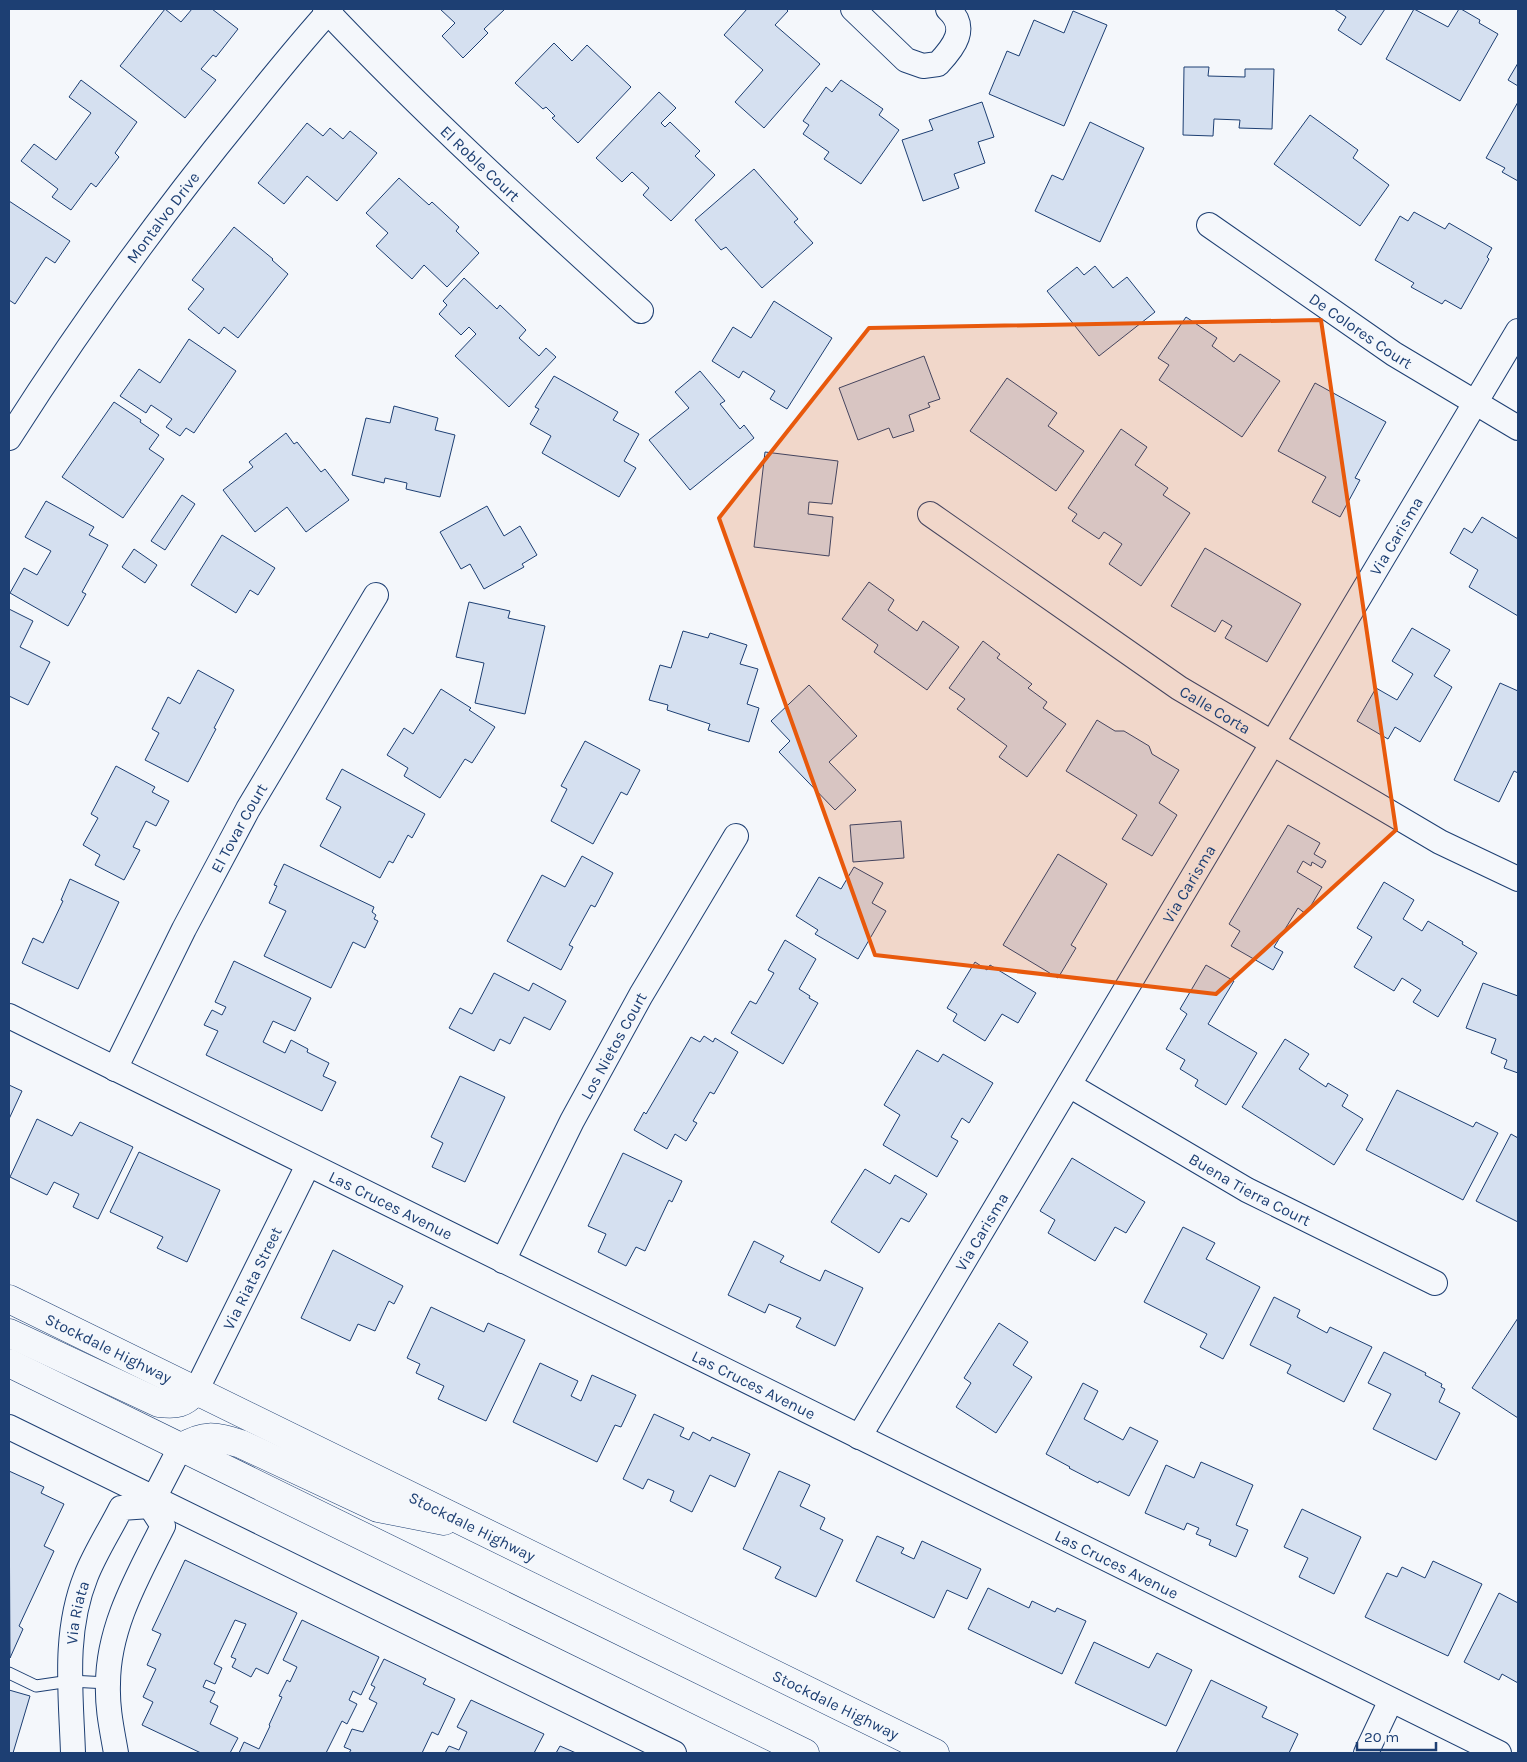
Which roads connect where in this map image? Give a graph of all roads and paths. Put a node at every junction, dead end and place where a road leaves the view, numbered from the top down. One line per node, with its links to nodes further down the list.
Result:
1 (853, 9): 2 (street)
2 (948, 9)
3 (328, 10): 5 (street, El Roble Court); 9 (street, Montalvo Drive)
4 (1209, 225): 7 (street, De Colores Court)
5 (641, 311)
6 (1518, 331): 7 (street, Via Carisma)
7 (1476, 403): 8 (street, De Colores Court); 12 (street, Via Carisma)
8 (1518, 428)
9 (9, 438)
10 (930, 514): 12 (street, Calle Corta)
11 (376, 596): 16 (street, El Tovar Court)
12 (1272, 744): 14 (street, Calle Corta); 17 (street, Via Carisma)
13 (736, 836): 19 (street, Los Nietos Court)
14 (1518, 880)
15 (9, 1016): 16 (street, Las Cruces Avenue)
16 (115, 1069): 18 (street, Las Cruces Avenue)
17 (1069, 1085): 20 (street, Buena Tierra Court); 26 (street, Via Carisma)
18 (308, 1165): 19 (street, Las Cruces Avenue); 24 (street, Via Riata Street)
19 (503, 1261): 26 (street, Las Cruces Avenue)
20 (1435, 1284)
21 (9, 1298): 24 (main road, Stockdale Highway)
22 (9, 1332): 24 (main road)
23 (9, 1362): 27 (main road)
24 (196, 1391): 29 (main road, Stockdale Highway)
25 (9, 1427): 28 (street)
26 (859, 1437): 33 (street, Las Cruces Avenue)
27 (180, 1448): 28 (street); 29 (main road); 37 (main road)
28 (152, 1502): 31 (street, Via Riata); 32 (street); 36 (street)
29 (475, 1526): 38 (main road, Stockdale Highway)
30 (9, 1673): 31 (lane)
31 (70, 1681): 32 (lane); 34 (street, Via Riata)
32 (108, 1683): 35 (street)
33 (1391, 1700): 39 (street); 40 (street, Las Cruces Avenue)
34 (73, 1753)
35 (116, 1753)
36 (674, 1753)
37 (805, 1753)
38 (935, 1753)
39 (1366, 1753)
40 (1499, 1753)

